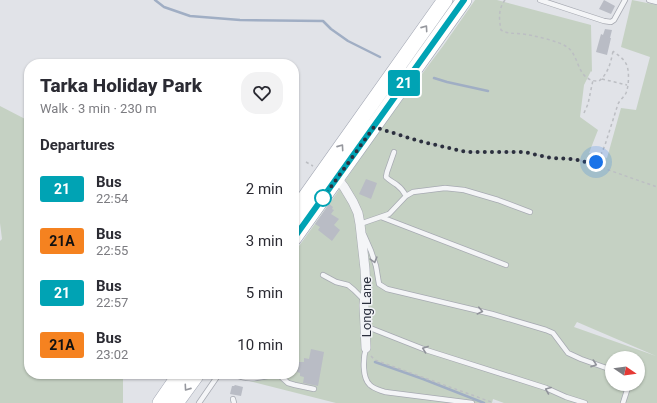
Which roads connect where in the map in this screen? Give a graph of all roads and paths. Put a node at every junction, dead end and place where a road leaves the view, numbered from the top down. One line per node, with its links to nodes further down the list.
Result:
1 (445, 0): 15 (main road, one-way to 1)
2 (464, 0): 12 (main road)
3 (505, 0): 9 (path)
4 (540, 0): 5 (lane)
5 (625, 0)
6 (649, 0): 7 (lane)
7 (657, 2)
8 (601, 79): 9 (path); 10 (path); 10 (path)
9 (593, 80): 11 (path)
10 (627, 85): 14 (path)
11 (584, 113)
12 (374, 127): 14 (path); 16 (main road)
13 (394, 152): 18 (lane)
14 (594, 165): 17 (path)
15 (325, 169): 16 (street, Long Lane); 19 (main road)
16 (337, 178): 22 (street, Long Lane); 23 (main road)
17 (657, 187)
18 (406, 196): 20 (lane); 21 (lane)
19 (299, 206)
20 (530, 212)
21 (381, 217): 22 (lane); 24 (lane)
22 (360, 224): 26 (street, Long Lane); 29 (lane, one-way to 29)
23 (299, 231)
24 (506, 265)
25 (323, 276): 26 (lane)
26 (364, 299): 27 (street, Long Lane)
27 (365, 326): 28 (street, Long Lane); 41 (lane, one-way to 27)
28 (366, 348): 39 (lane); 40 (path, Long Lane)
29 (605, 368)
30 (177, 379): 36 (main road)
31 (193, 379): 37 (main road, one-way to 37)
32 (215, 379): 38 (lane)
33 (284, 379): 34 (lane)
34 (314, 388)
35 (627, 391): 42 (lane)
36 (160, 403)
37 (176, 403)
38 (198, 403)
39 (472, 403)
40 (494, 403)
41 (585, 403)
42 (623, 403)

